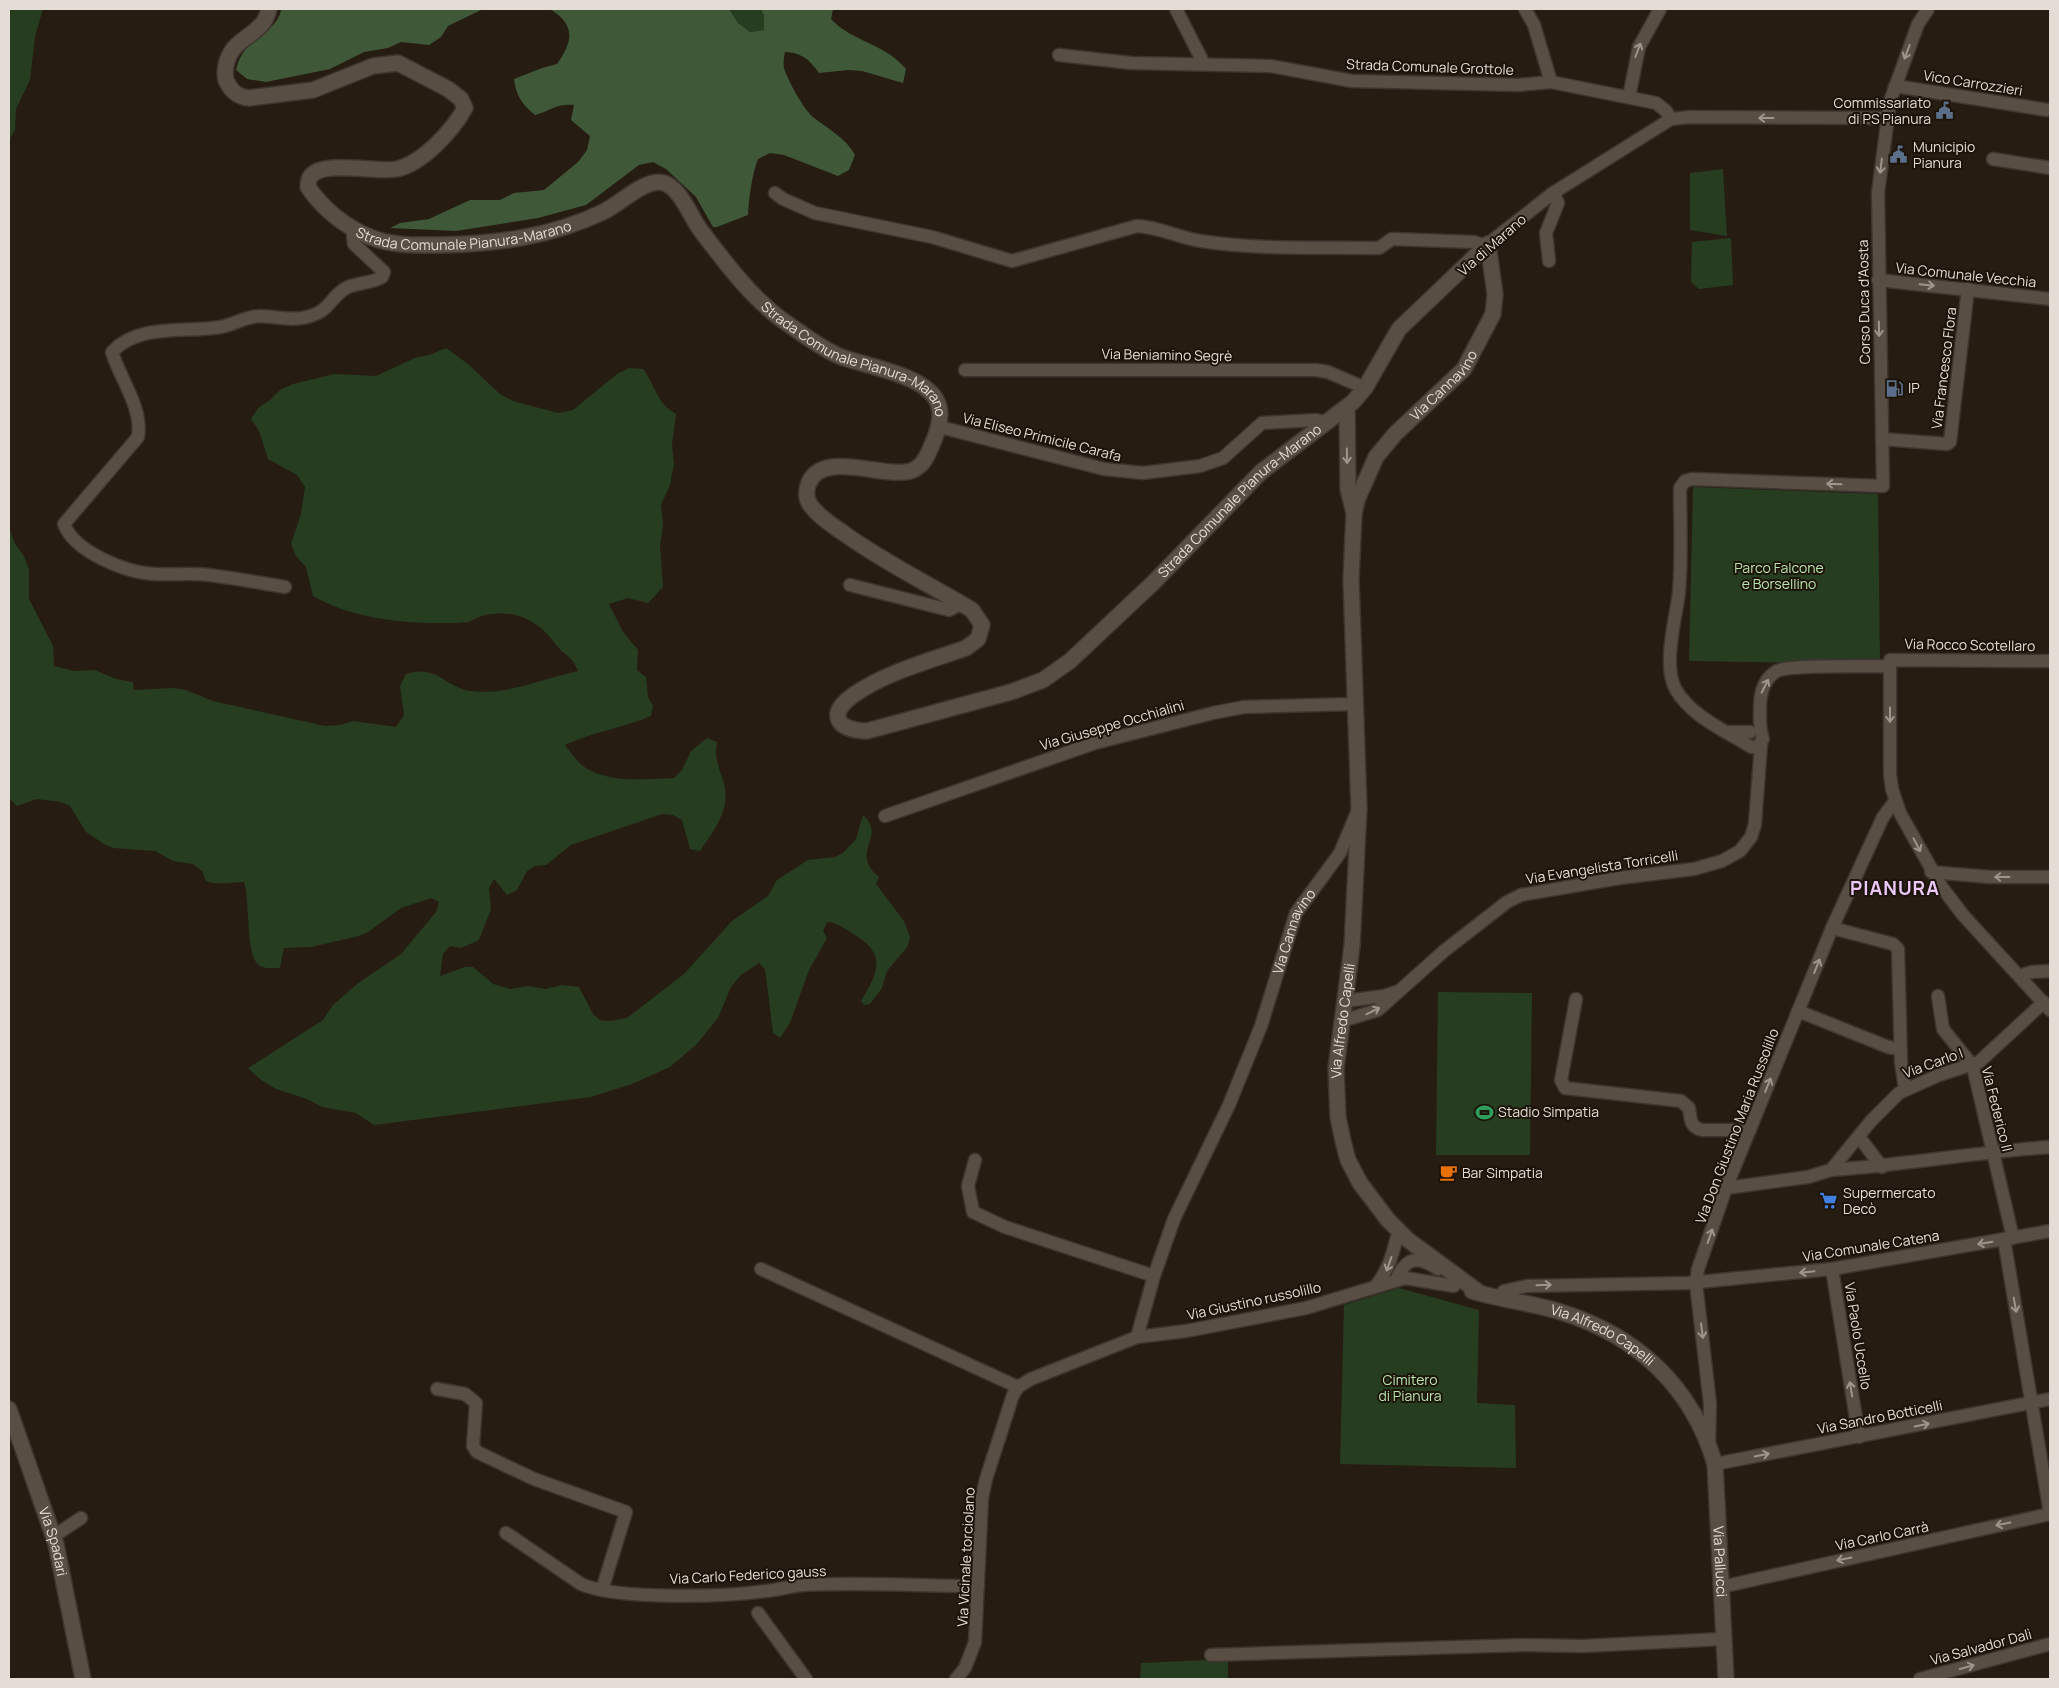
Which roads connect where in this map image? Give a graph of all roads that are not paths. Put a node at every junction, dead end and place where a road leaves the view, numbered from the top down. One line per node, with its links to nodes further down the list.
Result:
1 (269, 9): 18 (street, Strada Comunale Pianura-Marano)
2 (1176, 9): 7 (street)
3 (1525, 9): 8 (street)
4 (1660, 9): 10 (street, one-way to 4)
5 (1928, 9): 9 (street, Corso Duca d'Aosta, one-way to 9)
6 (1059, 55): 7 (street, Strada Comunale Grottole)
7 (1204, 64): 8 (street, Strada Comunale Grottole)
8 (1551, 82): 10 (street, Strada Comunale Grottole)
9 (1895, 86): 11 (street, Vico Carrozzieri); 12 (street, Corso Duca d'Aosta)
10 (1628, 97): 13 (street, Strada Comunale Grottole)
11 (2047, 110)
12 (1887, 118): 13 (street, one-way to 13); 21 (street, Corso Duca d'Aosta, one-way to 21)
13 (1671, 120): 17 (street, Via di Marano)
14 (1993, 159): 15 (street)
15 (2050, 168)
16 (775, 193): 19 (street)
17 (1553, 193): 19 (street, Via di Marano); 20 (street)
18 (358, 231): 32 (street); 33 (street, Strada Comunale Pianura-Marano)
19 (1487, 245): 25 (street, Via di Marano); 30 (street, Via Cannavino)
20 (1549, 261)
21 (1878, 280): 22 (street, Via Comunale Vecchia, one-way to 22); 29 (street, Corso Duca d'Aosta, one-way to 29)
22 (1968, 289): 23 (street, Via Comunale Vecchia); 29 (street, Via Francesco Flora)
23 (2050, 299)
24 (965, 370): 25 (street, Via Beniamino Segrè)
25 (1365, 388): 26 (street, Via di Marano)
26 (1347, 408): 27 (street, Strada Comunale Pianura-Marano); 30 (street, Via Cannavino, one-way to 30)
27 (1328, 423): 28 (street, Via Eliseo Primicile Carafa); 33 (street, Strada Comunale Pianura-Marano)
28 (944, 428)
29 (1882, 439): 37 (street, Corso Duca d'Aosta, one-way to 37)
30 (1354, 514): 36 (street, Via Cannavino)
31 (850, 585): 33 (street)
32 (285, 588)
33 (961, 604)
34 (2050, 661): 35 (street, Via Rocco Scotellaro)
35 (1890, 663): 37 (street, Via Evangelista Torricelli, one-way to 35); 38 (street, one-way to 38)
36 (1355, 704): 39 (street, Via Cannavino); 40 (street, Via Giuseppe Occhialini)
37 (1755, 743): 46 (street, Via Evangelista Torricelli)
38 (1895, 801): 41 (street, one-way to 41); 43 (street, Via Don Giustino Maria Russolillo)
39 (1359, 808): 49 (street, Via Alfredo Capelli); 70 (street, Via Cannavino)
40 (885, 816)
41 (1931, 872): 42 (street, one-way to 41); 45 (street)
42 (2050, 877)
43 (1832, 928): 51 (street, Via Don Giustino Maria Russolillo, one-way to 43); 53 (street)
44 (2050, 971): 45 (street)
45 (2021, 975): 50 (street)
46 (1398, 991): 49 (street, Via Evangelista Torricelli); 52 (street, Via Evangelista Torricelli, one-way to 46)
47 (1938, 996): 54 (street, Via Federico II)
48 (1576, 999): 56 (street)
49 (1345, 1001): 52 (street, Via Alfredo Capelli)
50 (2047, 1006): 54 (street, Via Carlo I)
51 (1798, 1011): 53 (street); 56 (street, Via Don Giustino Maria Russolillo, one-way to 51)
52 (1342, 1021): 65 (street, Via Alfredo Capelli)
53 (1900, 1049): 55 (street)
54 (1971, 1065): 55 (street, Via Carlo I); 59 (street, Via Federico II)
55 (1905, 1089): 57 (street, Via Carlo I)
56 (1750, 1130): 63 (street, Via Don Giustino Maria Russolillo)
57 (1859, 1137): 61 (street); 62 (street, Via Carlo I)
58 (2050, 1147): 59 (street)
59 (1993, 1151): 61 (street); 66 (street, Via Federico II)
60 (975, 1160): 70 (street)
61 (1882, 1167): 62 (street)
62 (1831, 1170): 63 (street)
63 (1726, 1188): 74 (street, Via Don Giustino Maria Russolillo, one-way to 63)
64 (2050, 1231): 66 (street, Via Comunale Catena)
65 (1398, 1234): 67 (street, Via Alfredo Capelli); 73 (street, Via Alfredo Capelli); 75 (street, one-way to 75)
66 (2009, 1238): 69 (street, Via Comunale Catena, one-way to 69); 82 (street, Via Federico II, one-way to 82)
67 (1417, 1260): 71 (street); 72 (street); 73 (street, Via Alfredo Capelli)
68 (761, 1268): 78 (street)
69 (1832, 1269): 74 (street, Via Comunale Catena, one-way to 74); 85 (street, Via Paolo Uccello, one-way to 69)
70 (1154, 1276): 77 (street, Via Cannavino)
71 (1408, 1277): 72 (street, Via Giustino russolillo); 73 (street)
72 (1396, 1280): 75 (street, Via Giustino russolillo)
73 (1456, 1281): 76 (street, Via Alfredo Capelli)
74 (1696, 1283): 76 (street, one-way to 74); 81 (street, Via Pallucci, one-way to 81)
75 (1376, 1287): 77 (street, Via Giustino russolillo)
76 (1499, 1297): 84 (street, Via Alfredo Capelli)
77 (1137, 1337): 78 (street)
78 (1018, 1386): 92 (street, Via Vicinale torciolano)
79 (437, 1389): 94 (street)
80 (2050, 1399): 82 (street, Via Sandro Botticelli)
81 (1710, 1404): 84 (street); 86 (street, Via Pallucci)
82 (2032, 1404): 85 (street, Via Sandro Botticelli, one-way to 82); 88 (street, Via Federico II)
83 (9, 1409): 91 (street, Via Spadari)
84 (1697, 1418): 86 (street, Via Pallucci)
85 (1859, 1437): 87 (street, Via Sandro Botticelli, one-way to 85)
86 (1709, 1445): 87 (street, Via Pallucci)
87 (1715, 1464): 93 (street, Via Pallucci)
88 (2050, 1514): 93 (street, Via Carlo Carrà, one-way to 93)
89 (81, 1518): 91 (street)
90 (506, 1533): 94 (street, Via Carlo Federico gauss)
91 (54, 1536): 99 (street, Via Spadari)
92 (978, 1586): 94 (street, Via Carlo Federico gauss); 101 (street, Via Vicinale torciolano)
93 (1721, 1587): 96 (street, Via Pallucci)
94 (602, 1590)
95 (758, 1612): 100 (street)
96 (1723, 1639): 98 (street); 102 (street, Via Pallucci)
97 (2050, 1644): 103 (street, Via Salvador Dalì, one-way to 97)
98 (1211, 1655)
99 (83, 1679)
100 (806, 1679)
101 (956, 1679)
102 (1726, 1679)
103 (1920, 1679)

